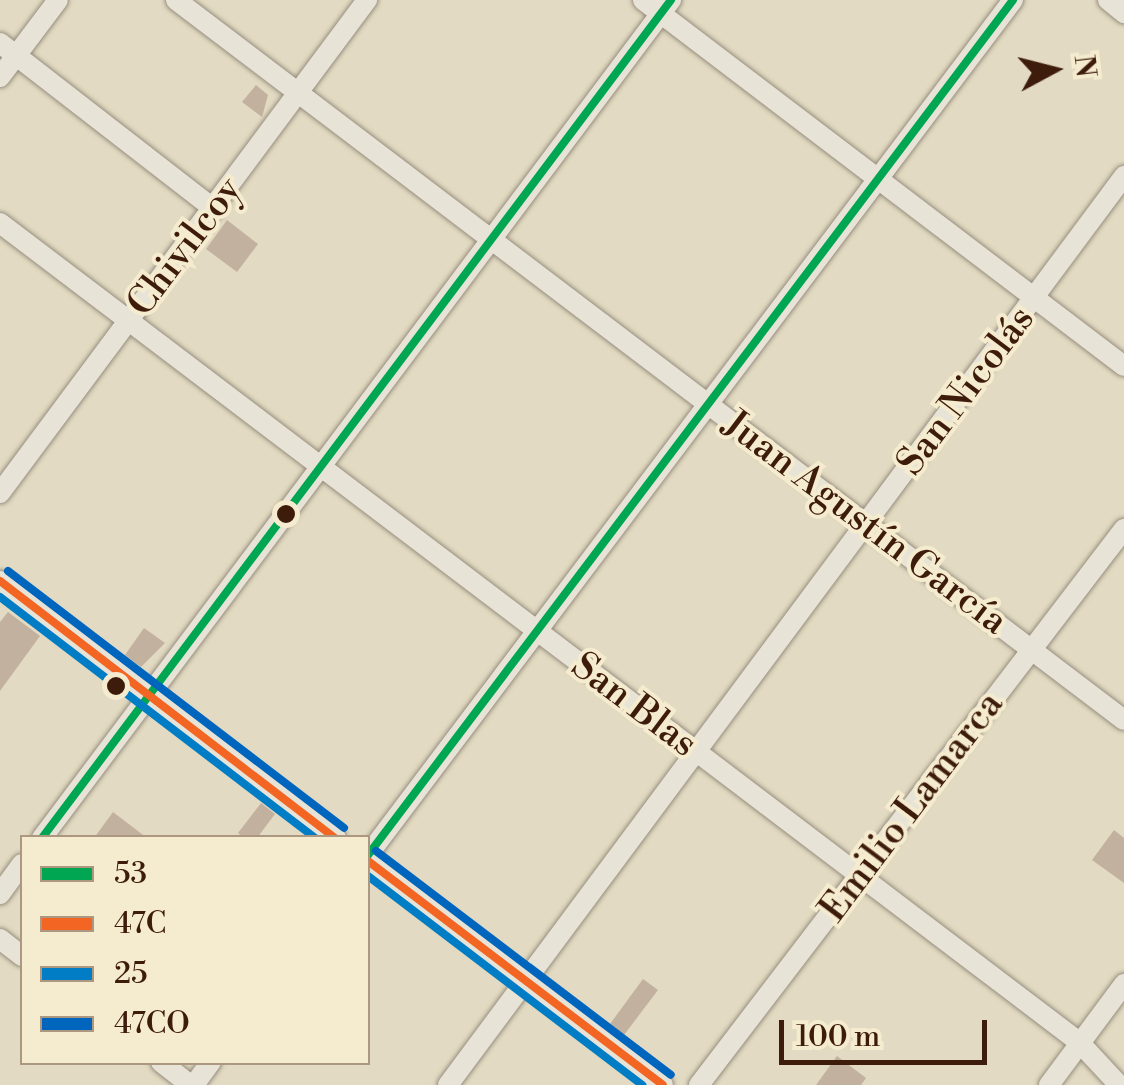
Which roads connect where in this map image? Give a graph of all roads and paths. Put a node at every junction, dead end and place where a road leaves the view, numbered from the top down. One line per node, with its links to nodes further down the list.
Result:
1 (58, 0): 9 (street)
2 (176, 0): 11 (street, Juan Agustín García)
3 (367, 0): 11 (street, Chivilcoy)
4 (643, 0): 7 (street)
5 (1012, 0): 13 (street)
6 (1108, 0): 8 (street)
7 (666, 7): 13 (street); 16 (street)
8 (1124, 12)
9 (8, 49): 10 (street); 14 (street)
10 (0, 77)
11 (298, 96): 14 (street, Chivilcoy); 16 (street, Juan Agustín García)
12 (1124, 176): 17 (street, San Nicolás)
13 (879, 178): 17 (street); 20 (street)
14 (214, 209): 18 (street, Chivilcoy)
15 (0, 223): 18 (street, San Blas)
16 (490, 242): 20 (street, Juan Agustín García); 21 (street)
17 (1035, 300): 19 (street); 23 (street, San Nicolás)
18 (128, 322): 21 (street, San Blas); 22 (street, Chivilcoy)
19 (1124, 366)
20 (707, 406): 23 (street, Juan Agustín García); 26 (street)
21 (319, 467): 26 (street, San Blas); 28 (street)
22 (0, 492)
23 (866, 524): 27 (street, Juan Agustín García); 30 (street, San Nicolás)
24 (1120, 542): 27 (street, Emilio Lamarca)
25 (0, 581): 28 (street)
26 (535, 632): 30 (street, San Blas); 33 (street)
27 (1034, 648): 29 (street, Juan Agustín García); 36 (street, Emilio Lamarca)
28 (148, 696): 31 (street); 32 (street)
29 (1124, 720)
30 (697, 752): 36 (street, San Blas); 40 (street, San Nicolás)
31 (44, 835)
32 (332, 835)
33 (370, 855)
34 (370, 860): 40 (street)
35 (20, 867): 37 (street)
36 (861, 875): 42 (street, San Blas); 48 (street, Emilio Lamarca)
37 (0, 894)
38 (0, 939): 39 (street)
39 (20, 954)
40 (526, 982): 46 (street, San Nicolás); 47 (street)
41 (1124, 984): 42 (street)
42 (1080, 1042): 49 (street); 50 (street, San Blas)
43 (165, 1065): 45 (street)
44 (209, 1065): 45 (street)
45 (192, 1085)
46 (448, 1085)
47 (663, 1085)
48 (698, 1085)
49 (1049, 1085)
50 (1119, 1085)

